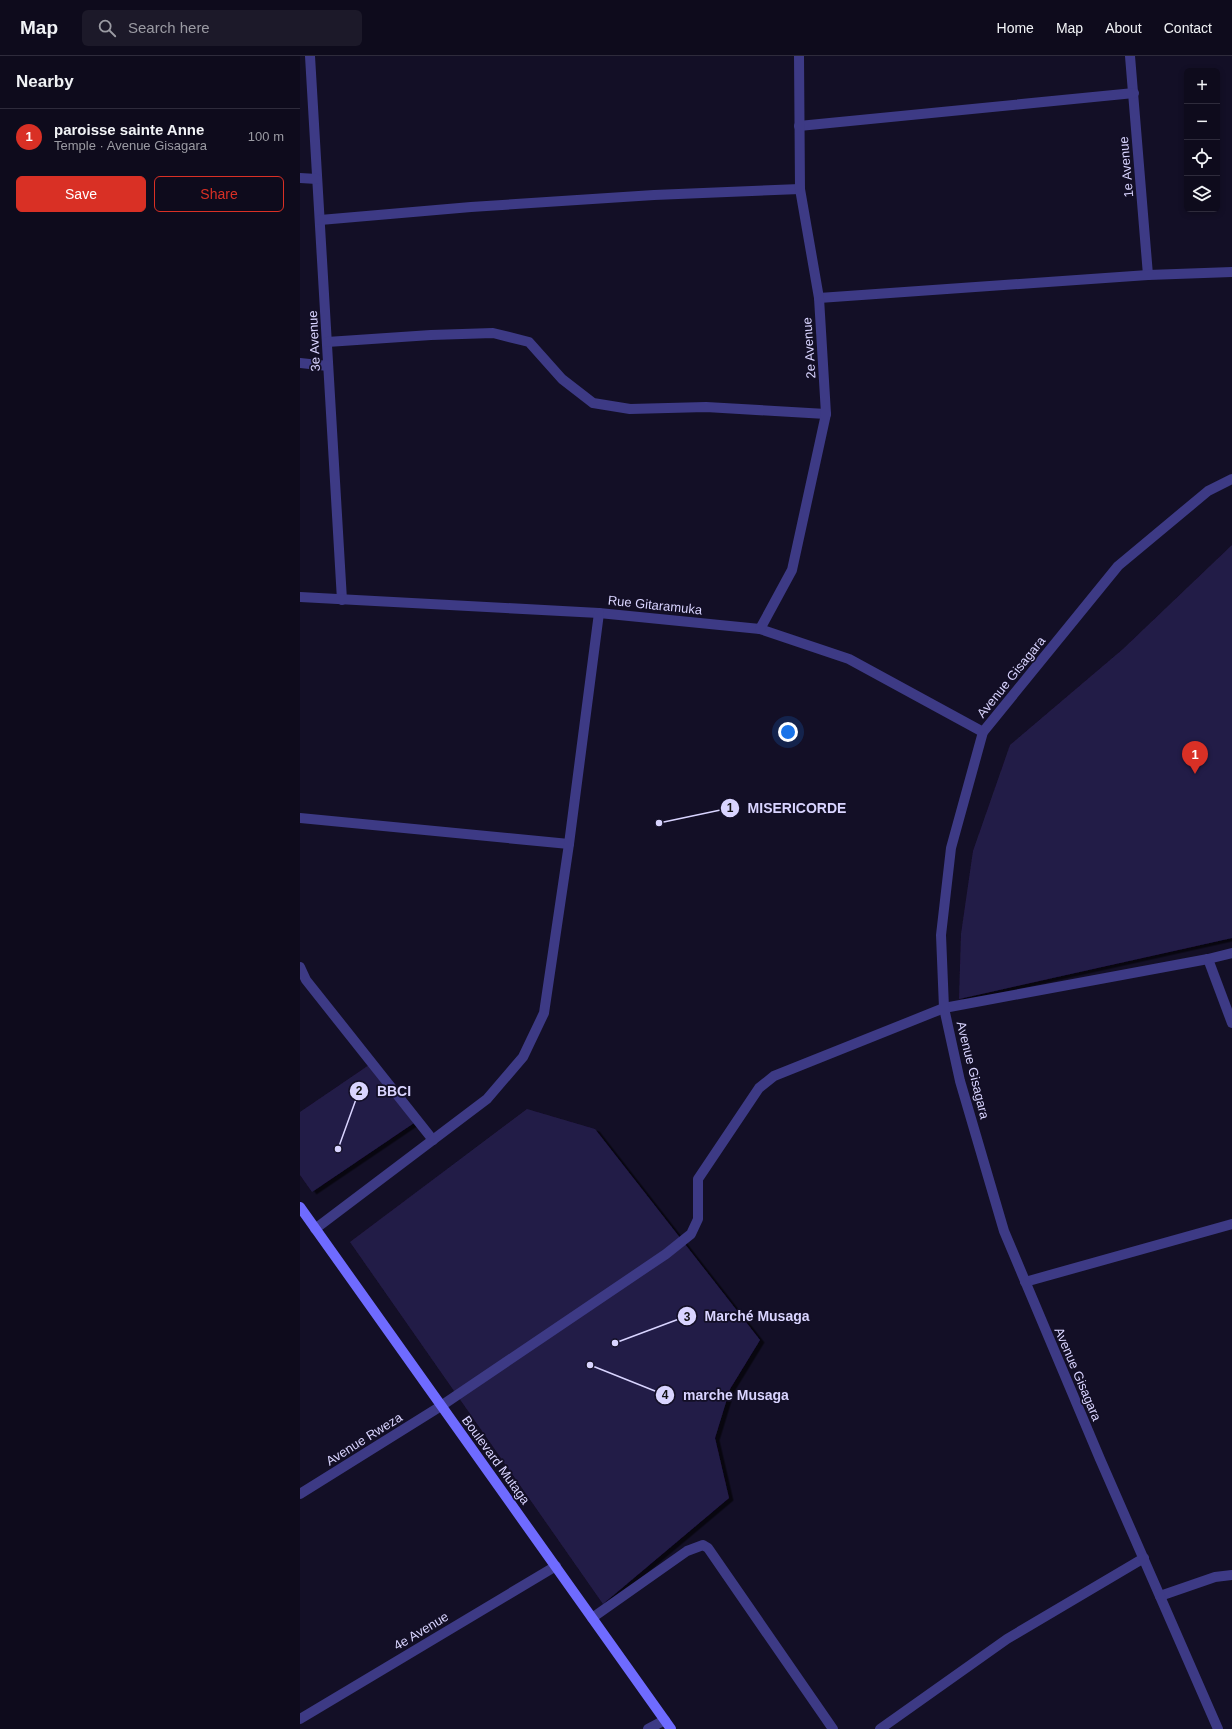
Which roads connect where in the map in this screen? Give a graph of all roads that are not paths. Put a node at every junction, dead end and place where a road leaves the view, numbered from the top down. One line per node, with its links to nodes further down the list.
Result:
1 (310, 56): 7 (street, 3e Avenue)
2 (798, 56): 5 (street, 2e Avenue)
3 (1130, 56): 4 (street, 1e Avenue)
4 (1134, 93): 5 (street); 11 (street, 1e Avenue)
5 (799, 126): 8 (street, 2e Avenue)
6 (300, 178): 7 (street)
7 (317, 180): 9 (street, 3e Avenue)
8 (800, 189): 9 (street); 12 (street, 2e Avenue)
9 (320, 220): 13 (street, 3e Avenue)
10 (1232, 272): 11 (street)
11 (1148, 275): 12 (street)
12 (819, 298): 16 (street, 2e Avenue)
13 (327, 342): 15 (street, 3e Avenue); 16 (street)
14 (300, 363): 15 (street)
15 (328, 366): 19 (street, 3e Avenue)
16 (826, 414): 21 (street, 2e Avenue)
17 (1232, 479): 22 (street, Avenue Gisagara)
18 (300, 597): 19 (street, Rue Gitaramuka)
19 (342, 600): 20 (street, Rue Gitaramuka)
20 (599, 613): 21 (street, Rue Gitaramuka); 24 (street)
21 (760, 629): 22 (street, Rue Gitaramuka)
22 (983, 732): 28 (street, Avenue Gisagara)
23 (300, 818): 24 (street)
24 (569, 844): 30 (street)
25 (1232, 953): 26 (street, Avenue Rweza)
26 (1208, 959): 28 (street, Avenue Rweza); 29 (street)
27 (300, 967): 30 (street)
28 (944, 1008): 34 (street, Avenue Gisagara); 35 (street, Avenue Rweza)
29 (1232, 1023)
30 (433, 1140): 33 (street)
31 (300, 1207): 33 (street, Boulevard Mutaga)
32 (1232, 1224): 34 (street)
33 (315, 1229): 35 (street, Boulevard Mutaga)
34 (1025, 1282): 37 (street, Avenue Gisagara)
35 (441, 1406): 36 (street, Avenue Rweza); 38 (street, Boulevard Mutaga)
36 (300, 1494)
37 (1144, 1558): 40 (street, Avenue Gisagara); 47 (street)
38 (556, 1566): 41 (street, Boulevard Mutaga); 42 (street, 4e Avenue)
39 (1232, 1575): 40 (street)
40 (1160, 1596): 48 (street, Avenue Gisagara)
41 (592, 1618): 43 (street, Boulevard Mutaga); 46 (street)
42 (300, 1719)
43 (665, 1720): 44 (street); 45 (street, Boulevard Mutaga)
44 (648, 1729)
45 (671, 1729)
46 (833, 1729)
47 (880, 1729)
48 (1218, 1729)

